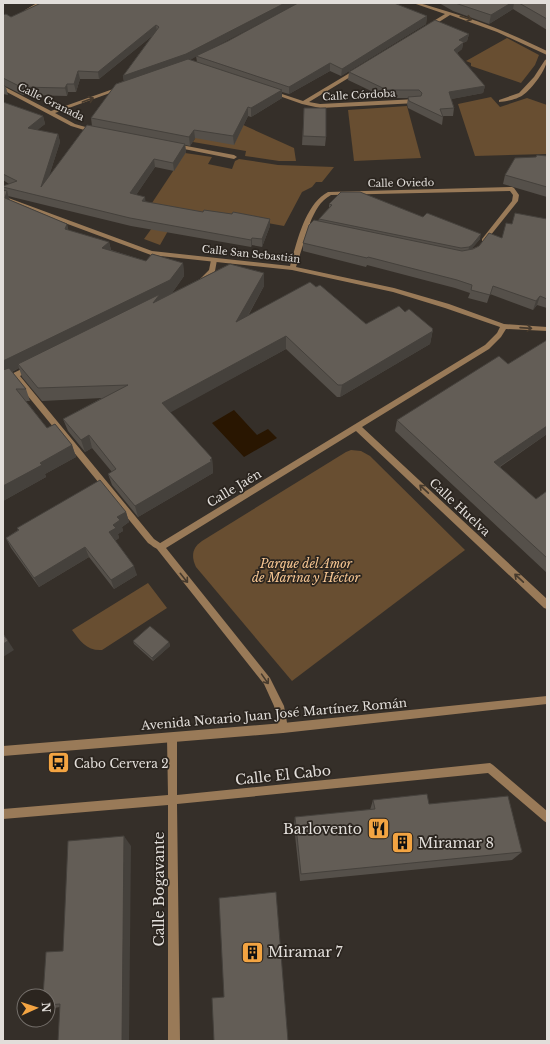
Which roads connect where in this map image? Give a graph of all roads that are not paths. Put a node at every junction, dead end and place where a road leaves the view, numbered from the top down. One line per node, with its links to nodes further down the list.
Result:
1 (41, 3): 3 (street)
2 (415, 3): 4 (street)
3 (22, 12)
4 (450, 13): 5 (street); 6 (street, one-way to 6)
5 (427, 28)
6 (547, 53)
7 (547, 61): 13 (street)
8 (365, 66): 14 (street)
9 (3, 88): 15 (street, Calle Granada)
10 (121, 88): 15 (street, one-way to 10)
11 (268, 91): 14 (street, Calle Córdoba)
12 (416, 101): 14 (street, Calle Córdoba)
13 (501, 101)
14 (304, 103)
15 (52, 113): 16 (street, Calle Granada)
16 (97, 132)
17 (173, 146): 18 (street)
18 (234, 157)
19 (3, 198): 23 (street, Calle San Sebastián)
20 (306, 224): 21 (street); 22 (street, Calle Oviedo); 24 (street, Calle Oviedo)
21 (327, 228)
22 (478, 247)
23 (214, 260): 24 (street, Calle San Sebastián); 25 (street)
24 (292, 268): 26 (street, Calle San Sebastián)
25 (196, 286)
26 (504, 326): 27 (street, Calle San Sebastián, one-way to 27); 31 (street, Calle Jaén)
27 (547, 329)
28 (36, 365): 29 (street)
29 (15, 376): 30 (street); 32 (street)
30 (3, 381)
31 (357, 427): 32 (street, Calle Jaén); 33 (street, Calle Huelva, one-way to 31)
32 (160, 547): 35 (street, one-way to 35)
33 (547, 605)
34 (547, 700): 35 (street, Avenida Notario Juan José Martínez Román)
35 (283, 728): 36 (street, Avenida Notario Juan José Martínez Román)
36 (172, 738): 37 (street, Avenida Notario Juan José Martínez Román); 38 (street, Calle Bogavante)
37 (3, 751)
38 (172, 800): 39 (street, Calle El Cabo); 40 (street, Calle El Cabo); 41 (street, Calle Bogavante)
39 (3, 814)
40 (547, 818)
41 (174, 1041)

